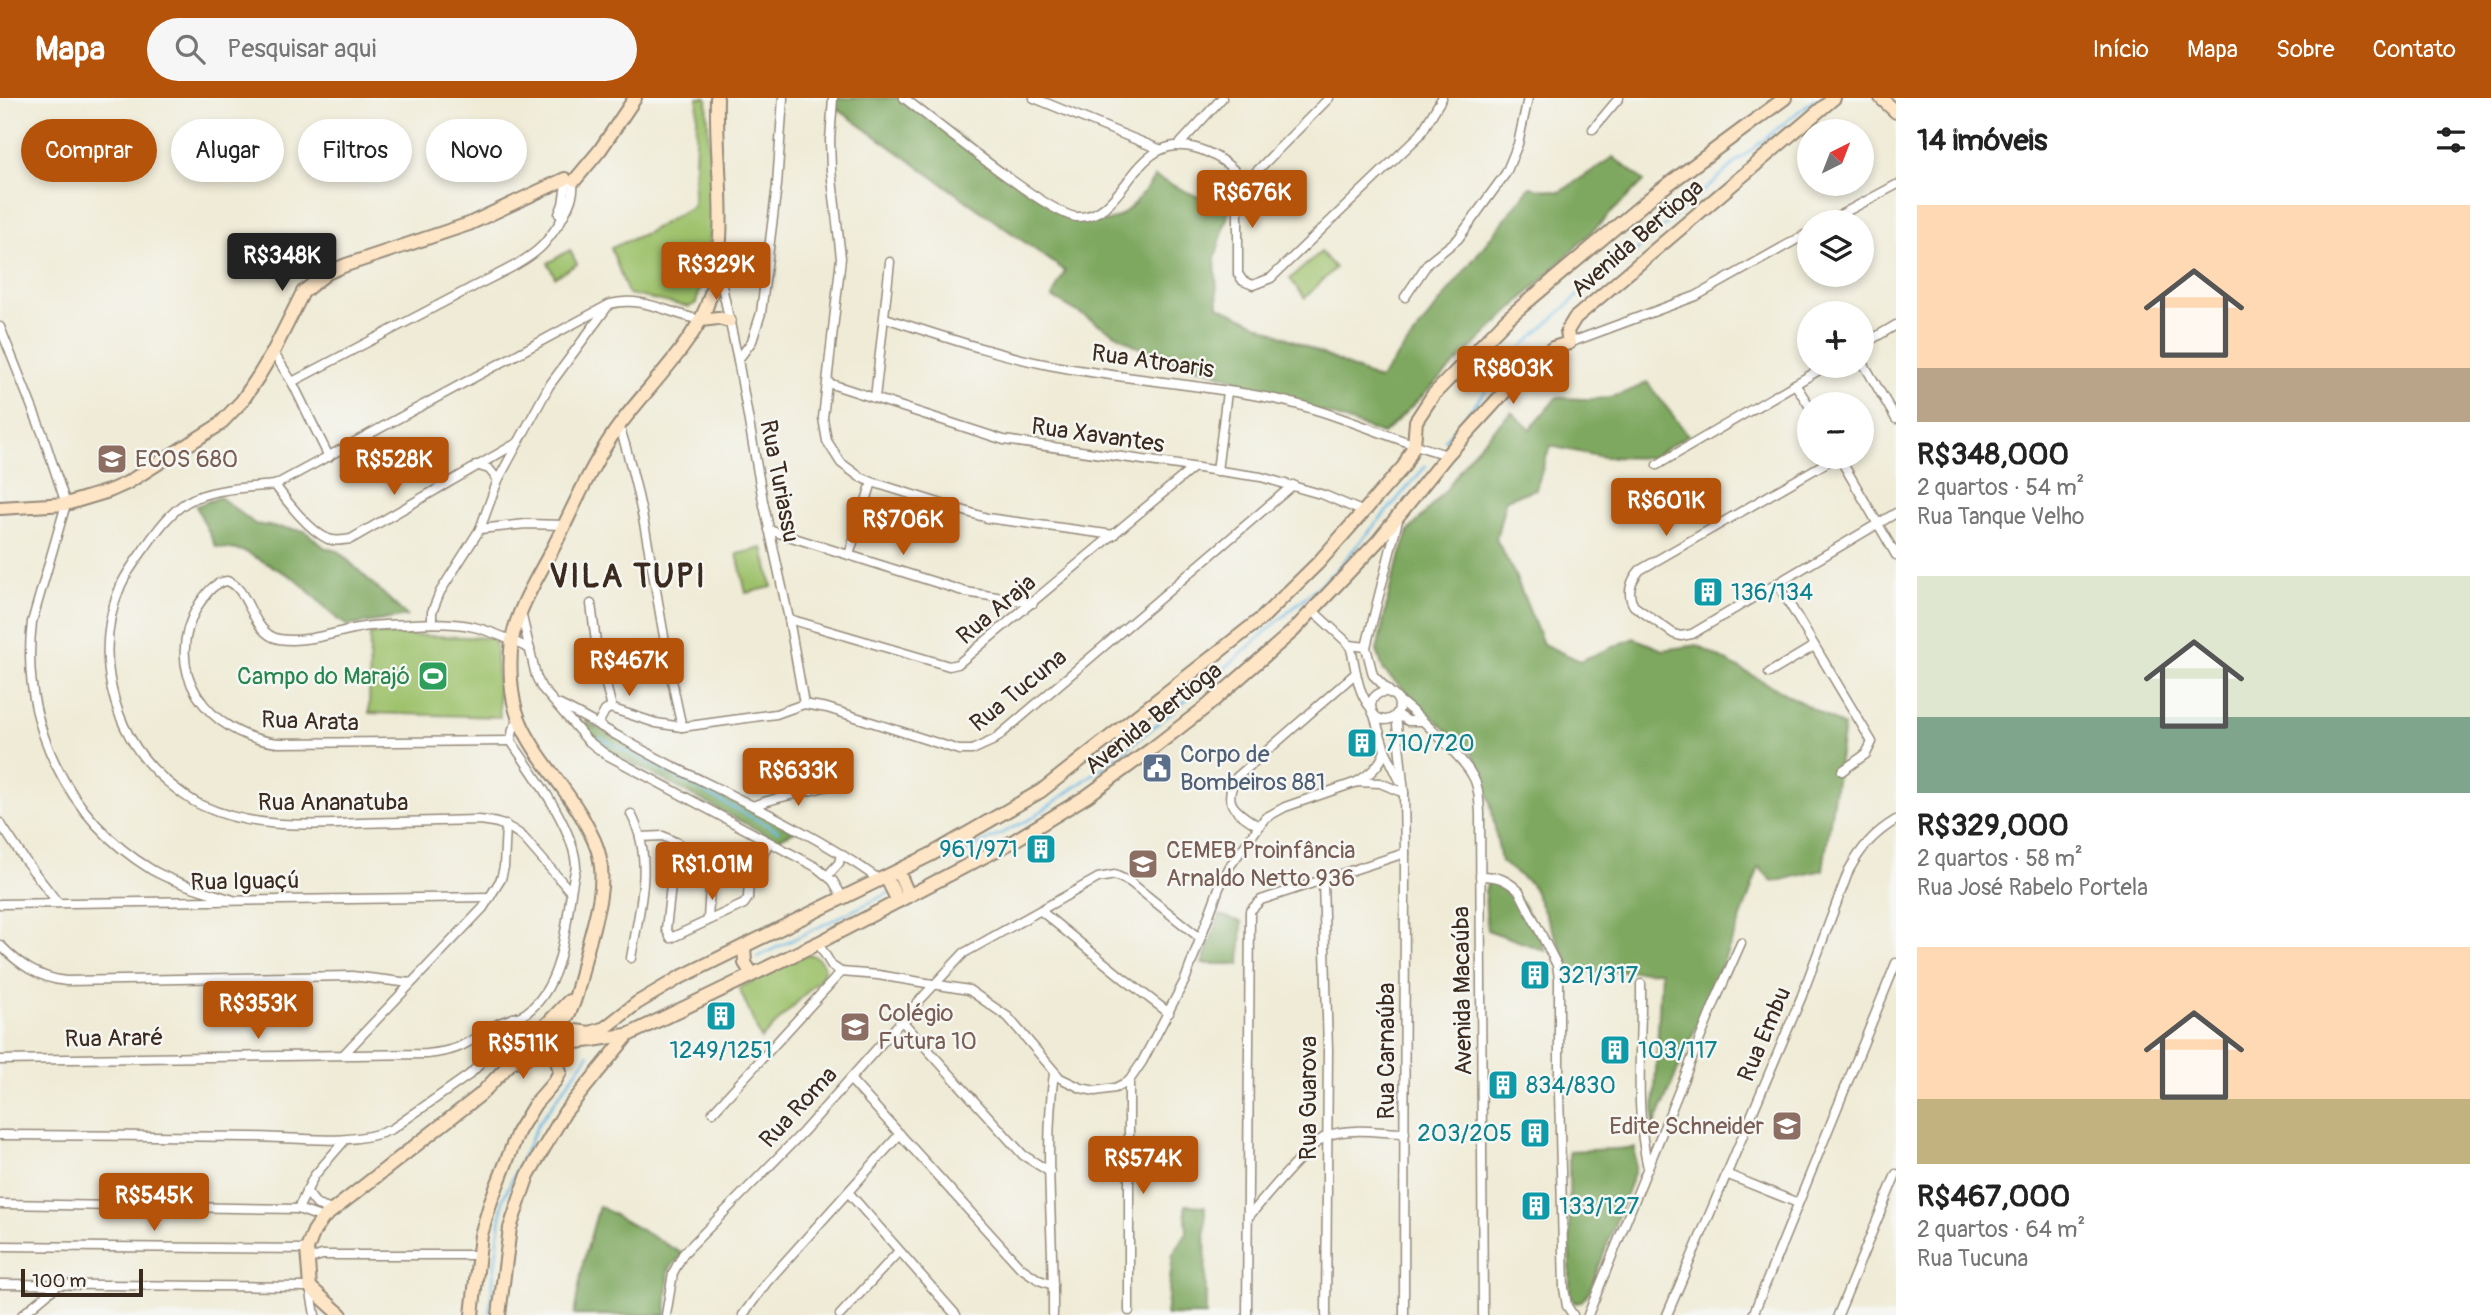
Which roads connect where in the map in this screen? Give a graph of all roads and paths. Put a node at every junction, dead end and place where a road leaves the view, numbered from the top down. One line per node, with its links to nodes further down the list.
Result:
1 (628, 98): 20 (street)
2 (635, 98): 20 (street)
3 (717, 98): 26 (street)
4 (783, 98): 37 (street)
5 (833, 98): 41 (street)
6 (904, 98): 19 (street)
7 (1034, 98): 19 (street)
8 (1222, 98): 18 (street)
9 (1329, 98): 21 (street)
10 (1442, 98): 21 (street)
11 (1528, 98): 27 (street)
12 (1619, 98): 17 (street)
13 (1785, 98): 49 (street, Avenida Bertioga)
14 (1835, 98): 35 (street, Avenida Bertioga)
15 (1881, 98): 16 (street)
16 (1896, 112)
17 (1593, 129)
18 (1178, 146): 19 (street); 21 (street)
19 (1159, 149)
20 (570, 180): 36 (street); 40 (street)
21 (1245, 183)
22 (1896, 185): 23 (street)
23 (1849, 210)
24 (1797, 239): 35 (street)
25 (890, 261): 29 (street)
26 (718, 266): 30 (street); 31 (street, Rua Turiassu)
27 (1405, 297)
28 (610, 304): 30 (street, Rua Ananatuba); 48 (street); 51 (street, Rua Ananatuba)
29 (885, 318): 43 (street, Rua Atroaris); 45 (street)
30 (701, 320): 31 (street); 47 (street)
31 (729, 321): 37 (street, Rua Turiassu)
32 (1896, 325): 34 (street)
33 (0, 327): 62 (street)
34 (1874, 338)
35 (1569, 342): 50 (street, Avenida Bertioga)
36 (273, 352): 40 (street); 62 (street)
37 (738, 360): 70 (street, Rua Turiassu)
38 (1805, 378): 42 (street)
39 (1872, 378): 46 (street)
40 (292, 382): 51 (street)
41 (828, 383): 45 (street, Rua Xavantes); 59 (street)
42 (1795, 384): 44 (street); 53 (street)
43 (1227, 392): 49 (street, Rua Atroaris); 57 (street)
44 (1800, 392)
45 (875, 398): 54 (street, Rua Xavantes)
46 (1896, 419)
47 (619, 425): 68 (street); 97 (street)
48 (519, 442): 52 (street); 58 (street)
49 (1413, 445): 50 (street, Rua Atroaris); 64 (street, Avenida Bertioga)
50 (1447, 455): 66 (street, Avenida Bertioga)
51 (329, 457): 60 (street, Rua Ananatuba)
52 (476, 465): 58 (street); 60 (street)
53 (1657, 465)
54 (1194, 468): 57 (street, Rua Xavantes); 71 (street, Rua Araja)
55 (1816, 469): 74 (street)
56 (1844, 469): 67 (street)
57 (1217, 471): 61 (street, Rua Xavantes)
58 (498, 480): 69 (street)
59 (872, 482): 71 (street); 72 (street)
60 (275, 485): 108 (street, Rua Ananatuba)
61 (1293, 485): 64 (street, Rua Xavantes); 90 (street, Rua Tucuna)
62 (66, 504): 63 (street); 120 (street)
63 (0, 508)
64 (1364, 512): 117 (street, Avenida Bertioga)
65 (1896, 513): 67 (street)
66 (1400, 514): 77 (street, Avenida Bertioga); 84 (street)
67 (1878, 524): 73 (street); 74 (street)
68 (564, 525): 69 (street); 78 (street)
69 (480, 529): 80 (street)
70 (769, 530): 72 (street); 79 (street, Rua Turiassu)
71 (1115, 535): 75 (street, Rua Araja)
72 (849, 555): 75 (street)
73 (1896, 555)
74 (1776, 583): 83 (street)
75 (1033, 603): 79 (street, Rua Araja)
76 (591, 604): 91 (street)
77 (1312, 610): 82 (street); 125 (street, Avenida Bertioga)
78 (521, 612): 81 (street); 85 (street)
79 (789, 619): 90 (street, Rua Turiassu)
80 (432, 622): 81 (street, Rua Arata); 98 (street, Rua Arata)
81 (512, 640): 85 (street, Rua Arata); 94 (street)
82 (1350, 645): 84 (street); 86 (street)
83 (1814, 646): 87 (street); 100 (street)
84 (1366, 647): 88 (street, Avenida Macaúba)
85 (530, 649): 89 (street)
86 (1356, 673): 92 (street); 109 (street)
87 (1769, 673)
88 (1394, 696): 92 (street); 93 (street); 95 (street, Avenida Macaúba)
89 (555, 703): 96 (street); 112 (street)
90 (804, 704): 97 (street)
91 (612, 708): 96 (street); 97 (street)
92 (1372, 711): 93 (street); 99 (street)
93 (1397, 715): 95 (street); 103 (street, Rua Carnaúba)
94 (519, 720): 98 (street); 147 (street)
95 (1422, 721): 118 (street, Avenida Macaúba)
96 (598, 724): 104 (street)
97 (682, 727)
98 (511, 741): 122 (street)
99 (1385, 750): 101 (street); 103 (street)
100 (1842, 771)
101 (1357, 782): 103 (street); 109 (street)
102 (834, 784): 104 (street)
103 (1404, 790): 113 (street, Rua Carnaúba)
104 (753, 806): 114 (street)
105 (631, 814): 110 (street)
106 (1896, 820): 164 (street, Rua Embu)
107 (0, 823): 127 (street)
108 (506, 825): 122 (street); 123 (street)
109 (1258, 826): 132 (street)
110 (640, 837): 111 (street); 137 (street)
111 (676, 842): 115 (street); 131 (street)
112 (769, 842): 116 (street); 119 (street)
113 (1405, 853): 121 (street); 157 (street, Rua Carnaúba)
114 (841, 854): 116 (street); 117 (street)
115 (720, 865): 119 (street); 131 (street)
116 (828, 875): 124 (street)
117 (888, 876): 124 (street, Avenida Bertioga); 125 (street)
118 (1480, 876): 195 (street, Avenida Macaúba); 196 (street)
119 (749, 877): 131 (street)
120 (176, 881): 126 (street); 128 (street)
121 (1323, 881): 160 (street, Rua Guarova); 172 (street)
122 (570, 891): 145 (street)
123 (491, 897): 126 (street, Rua Iguaçú); 141 (street)
124 (843, 898): 136 (street, Avenida Bertioga)
125 (904, 899): 133 (street, Avenida Bertioga)
126 (233, 901): 128 (street, Rua Iguaçú)
127 (58, 902): 128 (street, Rua Iguaçú); 129 (street, Rua Iguaçú)
128 (176, 902)
129 (0, 904)
130 (1041, 911): 132 (street, Rua Roma); 142 (street, Rua Roma); 144 (street)
131 (708, 919)
132 (1200, 938): 144 (street)
133 (818, 943): 139 (street); 140 (street, Avenida Bertioga)
134 (1741, 943): 162 (street)
135 (0, 945): 141 (street)
136 (744, 946): 140 (street); 147 (street, Avenida Bertioga)
137 (631, 958)
138 (1896, 963): 168 (street)
139 (841, 972): 142 (street); 156 (street)
140 (752, 974): 148 (street, Avenida Bertioga)
141 (410, 983): 150 (street)
142 (935, 984): 146 (street, Rua Roma); 152 (street)
143 (1641, 984): 162 (street)
144 (1169, 1013): 154 (street)
145 (513, 1018): 150 (street, Rua Araré); 161 (street)
146 (902, 1021): 153 (street, Rua Roma); 163 (street)
147 (552, 1028): 149 (street); 155 (street)
148 (628, 1035): 149 (street); 187 (street, Avenida Bertioga)
149 (552, 1042): 155 (street); 176 (street)
150 (343, 1055): 151 (street, Rua Araré)
151 (0, 1060)
152 (1054, 1073): 154 (street); 163 (street)
153 (850, 1079): 158 (street); 188 (street, Rua Roma)
154 (1129, 1081): 181 (street)
155 (480, 1095): 171 (street)
156 (713, 1112)
157 (1405, 1133): 160 (street); 194 (street, Rua Carnaúba)
158 (900, 1134): 167 (street); 179 (street)
159 (0, 1135): 161 (street)
160 (1327, 1135): 172 (street); 193 (street, Rua Guarova)
161 (345, 1140): 166 (street)
162 (1648, 1168): 197 (street)
163 (1050, 1172): 179 (street)
164 (1726, 1174): 168 (street); 198 (street, Rua Embu)
165 (1896, 1174): 200 (street)
166 (306, 1191): 170 (street); 171 (street)
167 (848, 1192): 174 (street); 189 (street)
168 (1798, 1203): 199 (street)
169 (0, 1205): 170 (street)
170 (298, 1209): 171 (street)
171 (327, 1214): 175 (street)
172 (1249, 1215): 192 (street)
173 (0, 1246): 175 (street)
174 (899, 1251): 182 (street); 190 (street)
175 (307, 1255): 176 (street); 180 (street)
176 (478, 1255): 186 (street)
177 (0, 1284): 178 (street)
178 (59, 1284): 180 (street); 183 (street)
179 (1054, 1285): 191 (street)
180 (310, 1287): 184 (street); 185 (street)
181 (1129, 1311)
182 (951, 1313)
183 (22, 1315)
184 (315, 1315)
185 (341, 1315)
186 (472, 1315)
187 (499, 1315)
188 (666, 1315)
189 (744, 1315)
190 (840, 1315)
191 (1053, 1315)
192 (1247, 1315)
193 (1326, 1315)
194 (1404, 1315)
195 (1483, 1315)
196 (1573, 1315)
197 (1588, 1315)
198 (1667, 1315)
199 (1754, 1315)
200 (1838, 1315)

